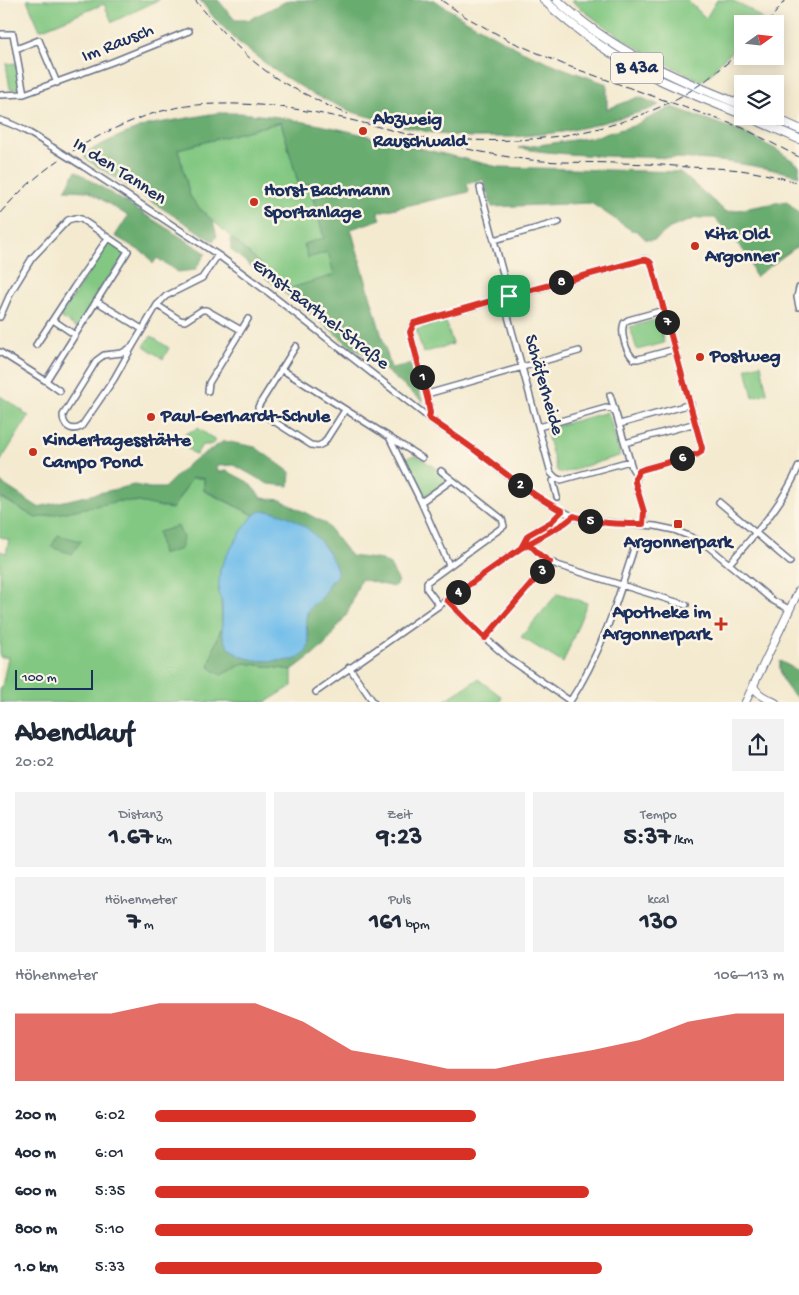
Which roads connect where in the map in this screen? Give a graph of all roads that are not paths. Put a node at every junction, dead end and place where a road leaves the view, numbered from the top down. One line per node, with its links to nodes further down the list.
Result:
1 (544, 0): 10 (highway, B 43a)
2 (557, 0): 9 (highway, B 43a)
3 (189, 31): 6 (street, Im Rausch)
4 (0, 34): 5 (street)
5 (16, 49): 6 (street); 7 (street)
6 (57, 83): 7 (street, Im Rausch)
7 (24, 94): 8 (street, Im Rausch)
8 (0, 95)
9 (734, 102)
10 (734, 111)
11 (0, 120): 20 (street, In den Tannen, bridge)
12 (784, 122): 14 (highway)
13 (767, 125): 15 (highway)
14 (799, 129)
15 (799, 139)
16 (480, 188): 19 (street)
17 (559, 222): 19 (street)
18 (108, 238): 24 (street); 28 (street); 30 (street)
19 (494, 240): 22 (street)
20 (218, 256): 25 (street); 52 (street, Ernst-Barthel-Straße)
21 (799, 288): 26 (street)
22 (509, 296): 23 (street); 27 (street)
23 (503, 298): 41 (street, Schäferheide); 47 (street)
24 (96, 301): 31 (street); 33 (street)
25 (157, 305): 31 (street); 32 (street)
26 (799, 306)
27 (664, 310): 37 (street); 37 (street)
28 (0, 317)
29 (248, 319): 32 (street)
30 (53, 320): 33 (street); 34 (street)
31 (142, 329): 36 (street)
32 (241, 330): 46 (street)
33 (75, 335): 44 (street)
34 (36, 345)
35 (296, 346): 43 (street)
36 (132, 347): 40 (street); 42 (street)
37 (675, 348): 49 (street)
38 (579, 351): 41 (street)
39 (0, 352): 44 (street)
40 (113, 354): 42 (street); 42 (street)
41 (522, 368): 47 (street); 55 (street, Schäferheide)
42 (120, 369)
43 (281, 369): 50 (street); 50 (street)
44 (46, 381): 45 (street)
45 (60, 391)
46 (208, 391)
47 (427, 394): 52 (street)
48 (610, 395): 51 (street)
49 (690, 404): 53 (street); 54 (street)
50 (345, 410): 56 (street)
51 (616, 414): 54 (street); 55 (street)
52 (429, 418): 68 (street, Ernst-Barthel-Straße)
53 (696, 423): 57 (street); 62 (street)
54 (620, 424): 57 (street)
55 (539, 427): 63 (street, Schäferheide)
56 (389, 437): 58 (street); 66 (street)
57 (625, 442): 59 (street)
58 (422, 458)
59 (630, 461): 62 (street); 63 (street)
60 (799, 466): 71 (street)
61 (441, 471): 64 (street)
62 (636, 474): 70 (street)
63 (556, 478): 65 (street, Schäferheide)
64 (452, 480): 66 (street); 78 (street)
65 (557, 497)
66 (422, 502): 78 (street)
67 (719, 502): 71 (street)
68 (562, 511): 69 (street, Ernst-Barthel-Straße); 74 (street)
69 (574, 516): 70 (street, Ernst-Barthel-Straße); 72 (street)
70 (643, 524): 77 (street, Ernst-Barthel-Straße)
71 (754, 533): 76 (street); 77 (street)
72 (529, 544): 74 (street); 75 (street)
73 (635, 545): 79 (street)
74 (521, 548): 81 (street)
75 (550, 562): 79 (street); 85 (street)
76 (790, 562)
77 (729, 564): 84 (street, Ernst-Barthel-Straße)
78 (449, 565): 82 (street)
79 (622, 585): 83 (street); 90 (street)
80 (798, 594): 84 (main road)
81 (447, 600): 82 (street); 85 (street)
82 (439, 605): 86 (street)
83 (686, 605)
84 (789, 609): 87 (main road)
85 (485, 638): 90 (street)
86 (349, 667): 88 (street); 89 (street)
87 (754, 684): 91 (main road); 92 (main road)
88 (316, 692)
89 (374, 702)
90 (569, 702)
91 (745, 702)
92 (776, 702)

